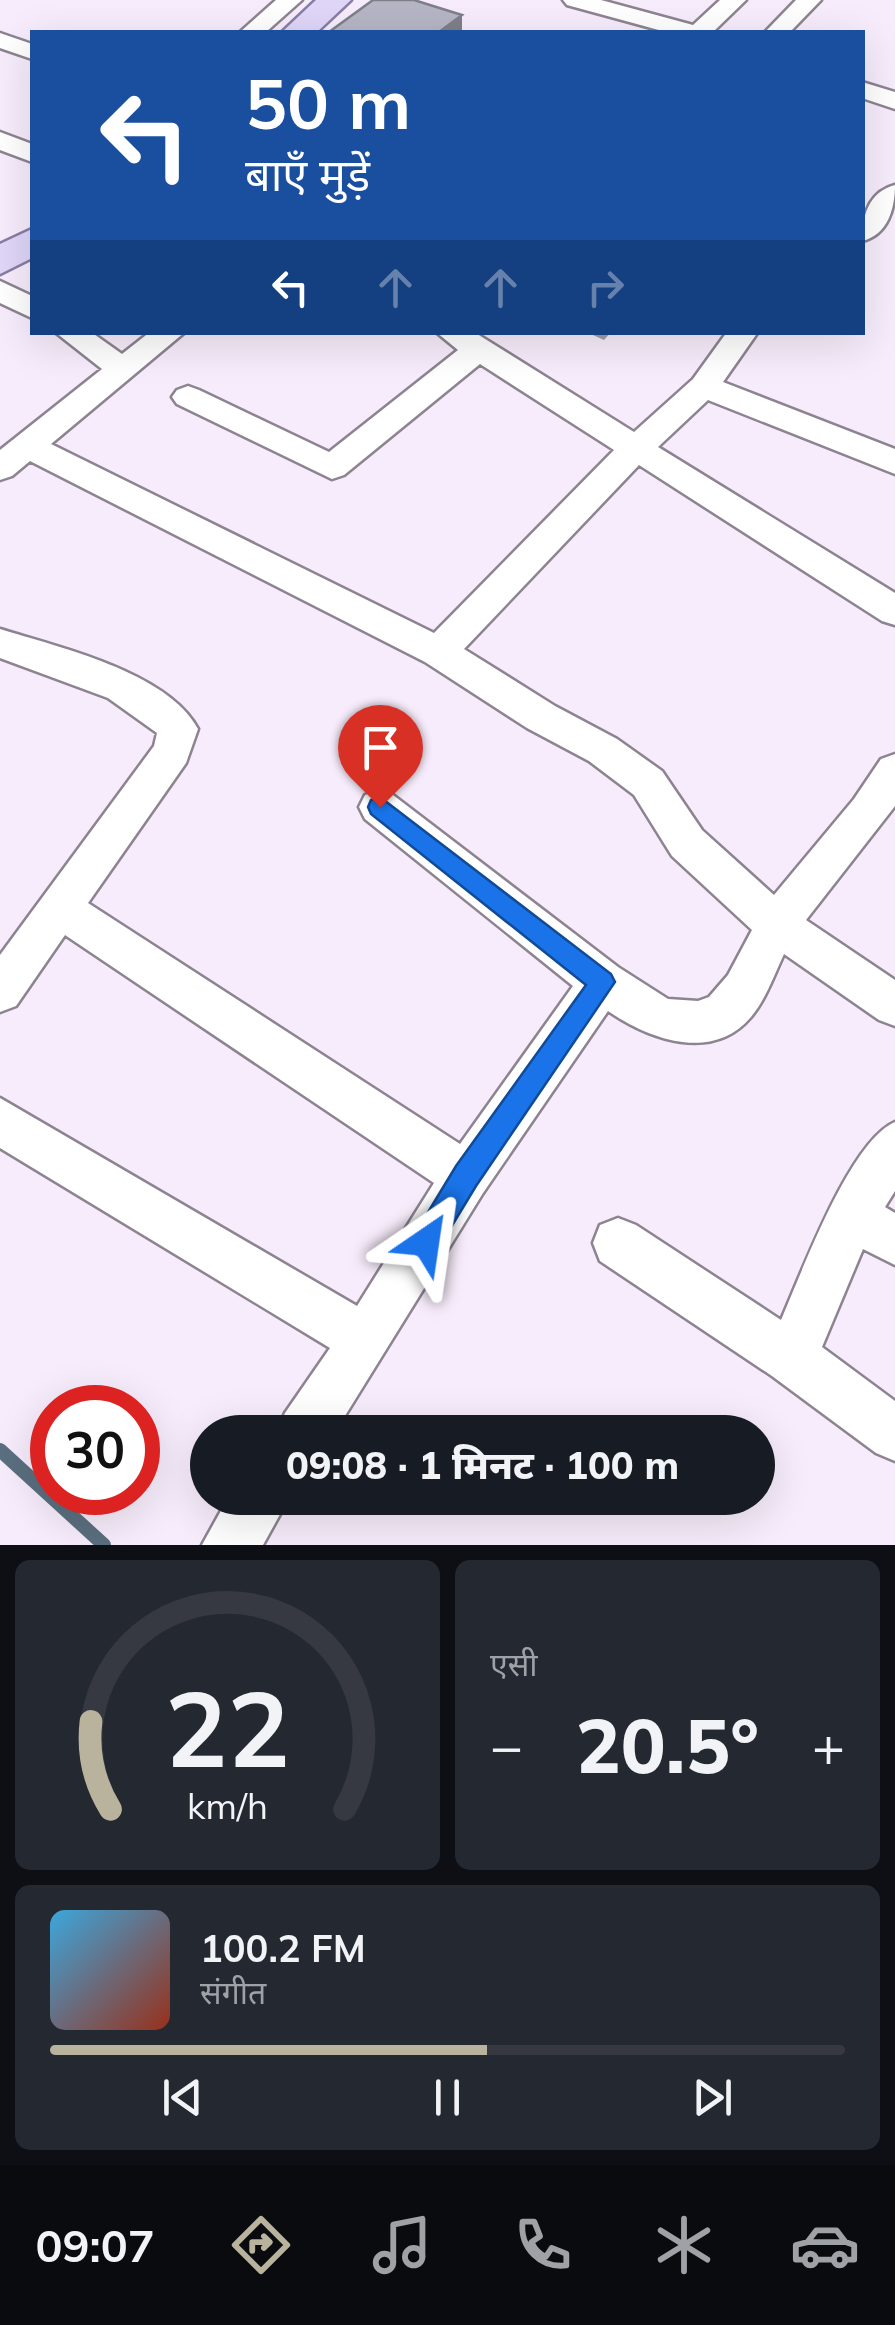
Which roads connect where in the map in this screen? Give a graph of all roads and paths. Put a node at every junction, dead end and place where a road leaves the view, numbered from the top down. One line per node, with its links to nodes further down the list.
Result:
1 (290, 0): 8 (street)
2 (335, 0): 9 (main road)
3 (356, 0): 10 (main road)
4 (575, 0): 7 (street)
5 (734, 0): 12 (street)
6 (809, 0): 13 (street)
7 (638, 7): 11 (street)
8 (254, 30)
9 (300, 30)
10 (321, 30)
11 (688, 30)
12 (702, 30)
13 (779, 30)
14 (0, 40): 15 (street)
15 (30, 51)
16 (865, 90): 17 (street)
17 (895, 101)
18 (0, 140): 19 (street)
19 (30, 153)
20 (865, 184): 21 (street)
21 (894, 194): 22 (street)
22 (876, 230)
23 (30, 242): 25 (main road)
24 (30, 261): 26 (main road)
25 (0, 262)
26 (0, 281)
27 (0, 290): 28 (street)
28 (30, 307)
29 (74, 335): 33 (street)
30 (166, 335): 33 (street)
31 (741, 335): 34 (street)
32 (465, 341): 35 (street); 36 (street)
33 (122, 368): 37 (street)
34 (704, 386): 36 (street); 38 (street)
35 (188, 397)
36 (636, 448): 39 (street); 41 (street)
37 (13, 457): 41 (street)
38 (895, 462)
39 (895, 611)
40 (0, 643): 44 (street)
41 (438, 652): 45 (street)
42 (889, 795): 45 (street)
43 (380, 807): 46 (street)
44 (60, 908): 47 (street); 51 (street)
45 (777, 925): 46 (street); 48 (street)
46 (602, 982): 51 (street)
47 (0, 991)
48 (895, 1005)
49 (0, 1122): 54 (street)
50 (895, 1146): 52 (street)
51 (466, 1176): 54 (street)
52 (874, 1228): 55 (street)
53 (618, 1243): 55 (street)
54 (366, 1340): 56 (street)
55 (791, 1357): 57 (street)
56 (315, 1415)
57 (895, 1434)
58 (250, 1515): 59 (street)
59 (230, 1545)

